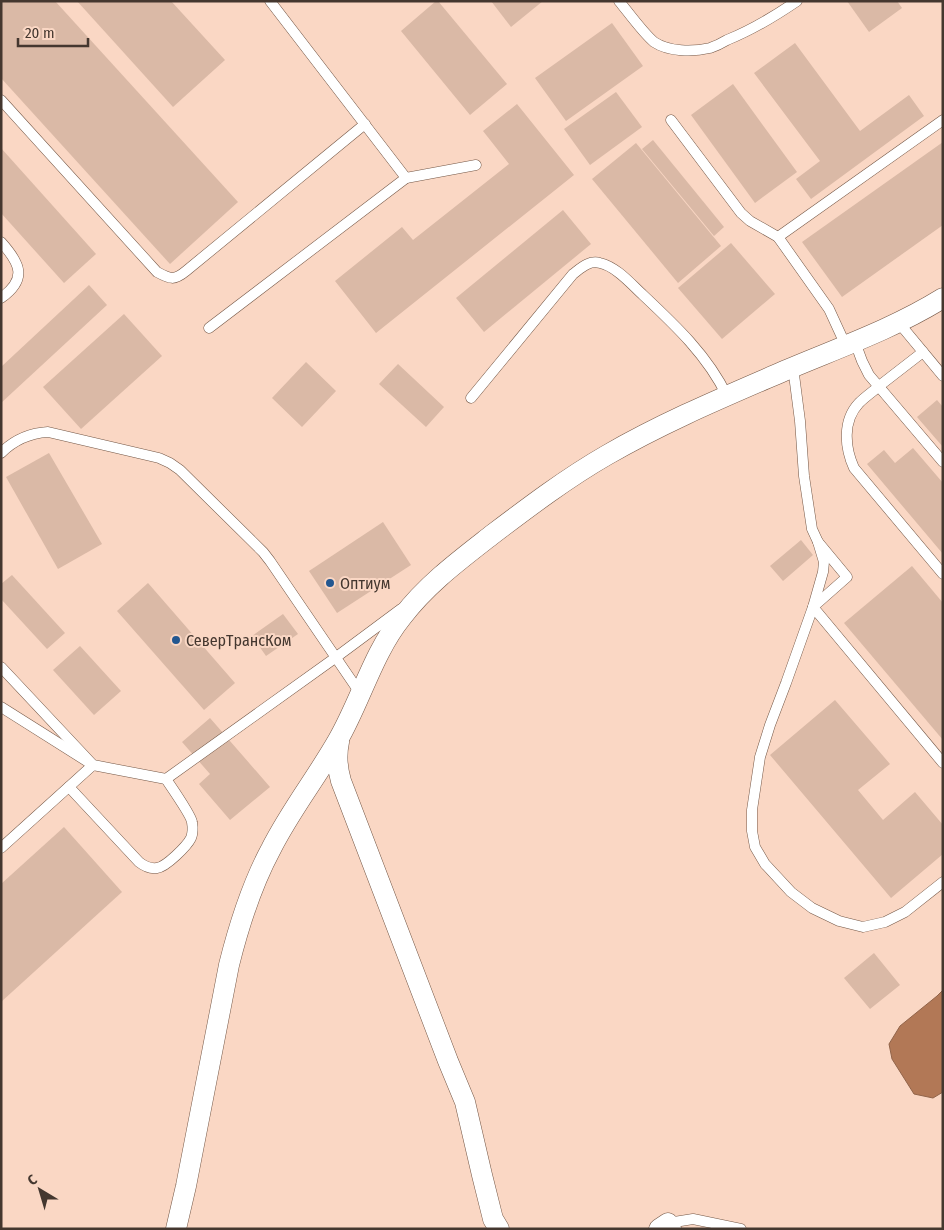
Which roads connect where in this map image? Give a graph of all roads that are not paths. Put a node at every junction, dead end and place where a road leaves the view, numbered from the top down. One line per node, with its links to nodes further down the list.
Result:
1 (270, 1): 7 (lane)
2 (619, 1): 3 (lane)
3 (797, 1)
4 (1, 100): 7 (lane)
5 (671, 120): 10 (lane)
6 (943, 120): 10 (lane)
7 (365, 124): 9 (lane)
8 (476, 165): 9 (lane)
9 (406, 178): 15 (lane)
10 (778, 237): 16 (lane)
11 (1, 242): 12 (lane)
12 (1, 298)
13 (943, 298): 14 (street)
14 (899, 323): 16 (street); 17 (lane)
15 (209, 328)
16 (850, 344): 18 (street); 20 (lane)
17 (923, 352): 19 (lane); 20 (lane)
18 (793, 367): 21 (street); 25 (lane)
19 (943, 376)
20 (879, 387): 24 (lane); 26 (lane)
21 (727, 396): 22 (lane); 27 (street)
22 (471, 398)
23 (1, 453): 29 (lane)
24 (943, 462)
25 (818, 542): 28 (lane); 28 (lane)
26 (943, 574)
27 (420, 595): 29 (lane); 31 (street)
28 (813, 607): 34 (lane); 39 (lane)
29 (335, 658): 31 (lane); 36 (lane)
30 (1, 667): 35 (lane)
31 (360, 693): 33 (street)
32 (1, 707): 35 (lane)
33 (340, 736): 41 (street); 42 (street)
34 (943, 763)
35 (93, 765): 36 (lane); 37 (lane)
36 (166, 779): 37 (lane)
37 (69, 787): 38 (lane)
38 (1, 848)
39 (943, 882)
40 (666, 1227): 43 (lane)
41 (176, 1229)
42 (499, 1229)
43 (742, 1229)

